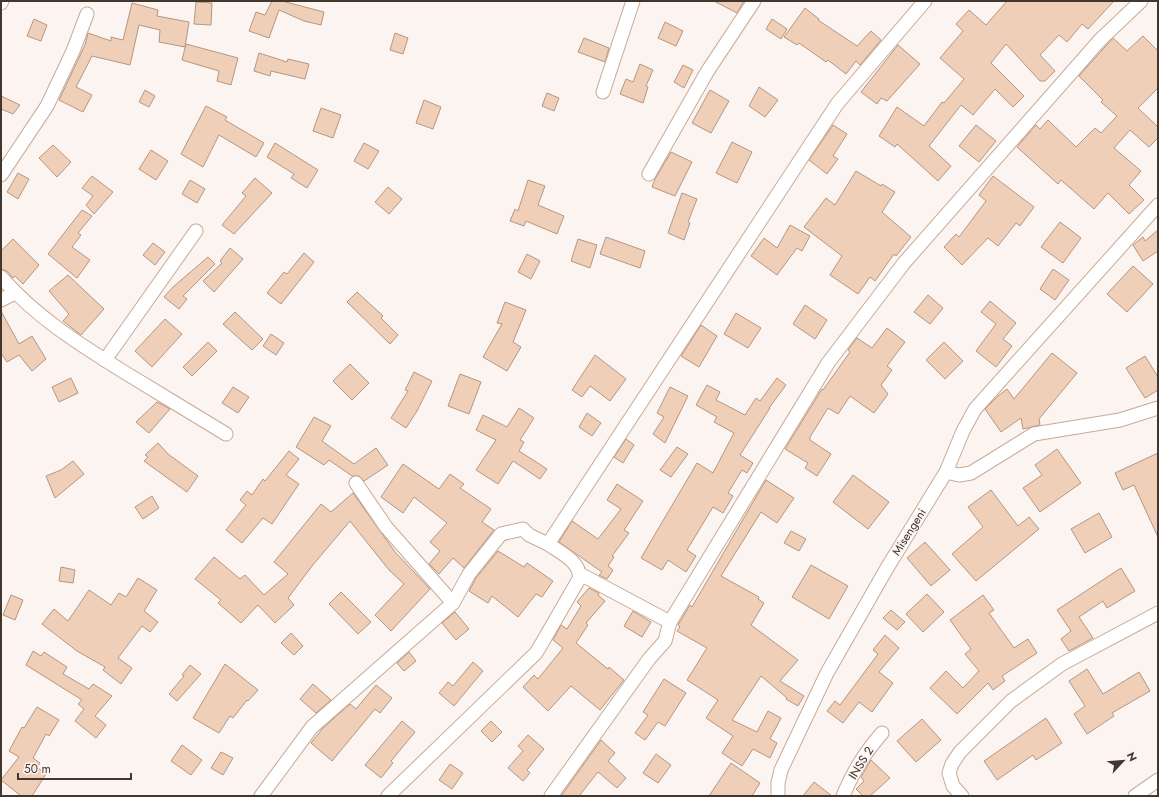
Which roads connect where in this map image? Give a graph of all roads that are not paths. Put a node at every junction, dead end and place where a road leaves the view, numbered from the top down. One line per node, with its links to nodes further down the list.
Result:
1 (633, 1): 6 (street)
2 (754, 1): 7 (street)
3 (924, 1): 19 (street)
4 (1141, 1): 23 (street)
5 (87, 14): 8 (street)
6 (603, 92)
7 (649, 174)
8 (1, 175)
9 (1158, 205): 17 (street, Misengeni)
10 (196, 231): 14 (street)
11 (1, 277): 12 (street)
12 (15, 293): 13 (street); 14 (street)
13 (1, 300)
14 (105, 360): 16 (street)
15 (1158, 408): 17 (street)
16 (226, 434)
17 (946, 472): 29 (street, Misengeni)
18 (356, 483): 21 (street)
19 (548, 544): 20 (street); 21 (street)
20 (580, 574): 23 (street); 27 (street)
21 (453, 603): 26 (street)
22 (1158, 613): 31 (street)
23 (670, 622): 28 (street)
24 (882, 733): 30 (street, INSS 2)
25 (1158, 780): 32 (street)
26 (261, 796)
27 (388, 796)
28 (551, 796)
29 (778, 796)
30 (843, 796)
31 (962, 796)
32 (1135, 796)

